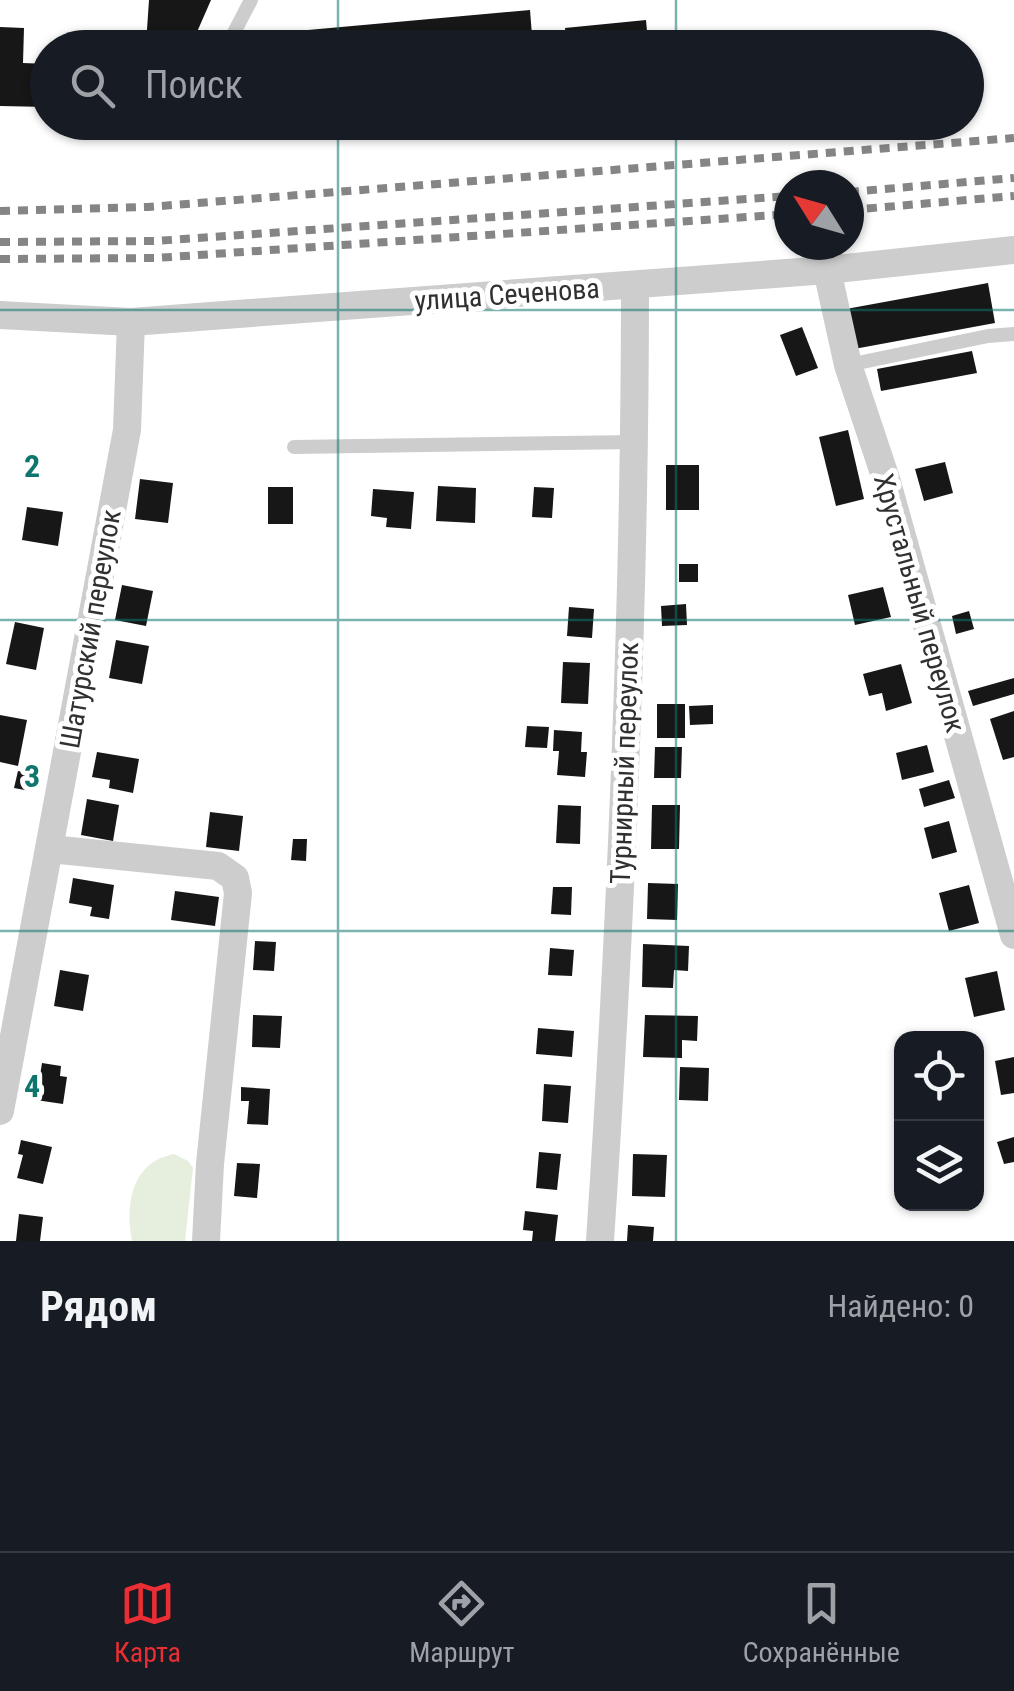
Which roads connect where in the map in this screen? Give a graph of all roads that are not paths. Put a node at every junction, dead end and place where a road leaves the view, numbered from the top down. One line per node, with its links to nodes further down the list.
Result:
1 (251, 0): 2 (lane)
2 (235, 30)
3 (1014, 250): 4 (street, улица Сеченова)
4 (827, 270): 5 (street, улица Сеченова); 9 (street, Хрустальный переулок)
5 (635, 285): 7 (street, улица Сеченова); 10 (street, Турнирный переулок)
6 (0, 315): 7 (street, улица Сеченова)
7 (131, 322): 12 (street, Шатурский переулок)
8 (1014, 334): 9 (lane)
9 (848, 365): 13 (street, Хрустальный переулок)
10 (636, 442): 11 (lane); 16 (street, Турнирный переулок)
11 (294, 448)
12 (50, 849): 14 (street, Шатурский переулок); 15 (street)
13 (1014, 936)
14 (0, 1111)
15 (206, 1241)
16 (600, 1241)

